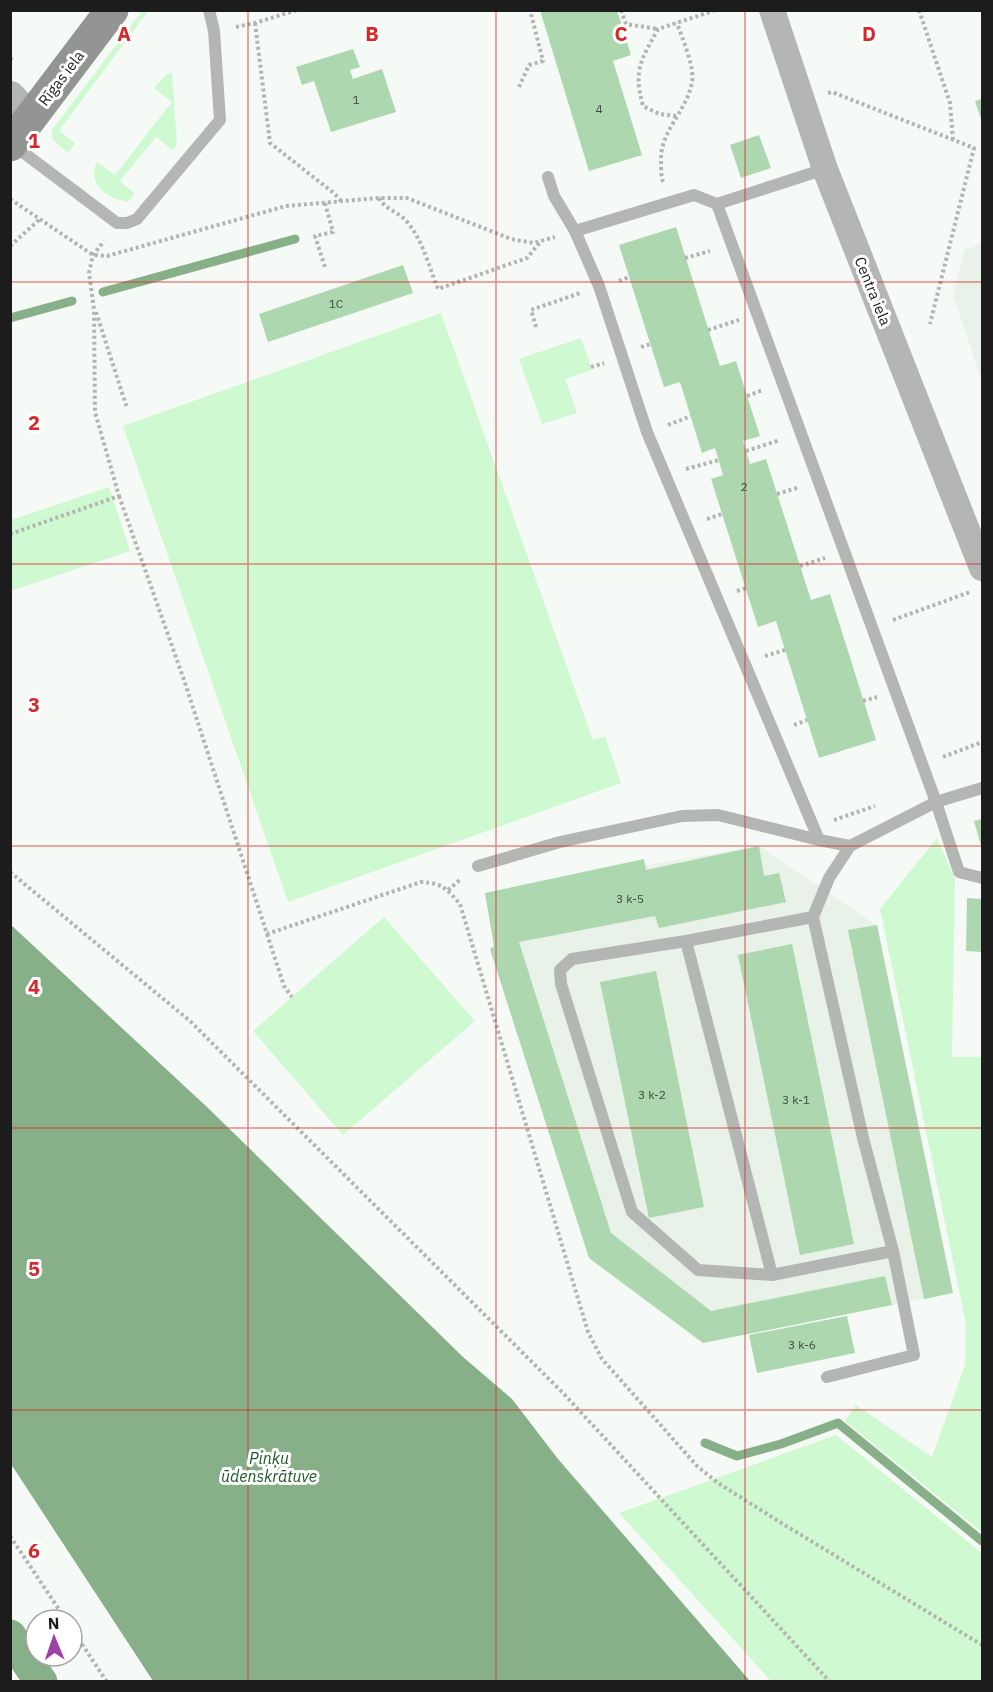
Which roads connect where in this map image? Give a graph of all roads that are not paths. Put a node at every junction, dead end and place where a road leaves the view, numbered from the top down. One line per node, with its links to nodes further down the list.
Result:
1 (112, 10): 4 (main road, Rīgas iela)
2 (209, 10): 4 (lane)
3 (772, 10): 5 (street, Centra iela)
4 (16, 126)
5 (825, 169): 7 (lane); 9 (street, Centra iela)
6 (548, 177): 8 (lane)
7 (717, 204): 8 (lane); 11 (lane)
8 (575, 231): 12 (lane)
9 (982, 568)
10 (982, 788): 11 (lane)
11 (936, 802): 13 (lane); 15 (lane)
12 (819, 840): 13 (lane); 14 (lane)
13 (850, 846): 16 (lane)
14 (478, 866)
15 (982, 878)
16 (813, 917): 17 (lane); 18 (lane)
17 (686, 941): 19 (lane); 19 (lane)
18 (893, 1251): 19 (lane); 20 (lane)
19 (772, 1275)
20 (827, 1377)

